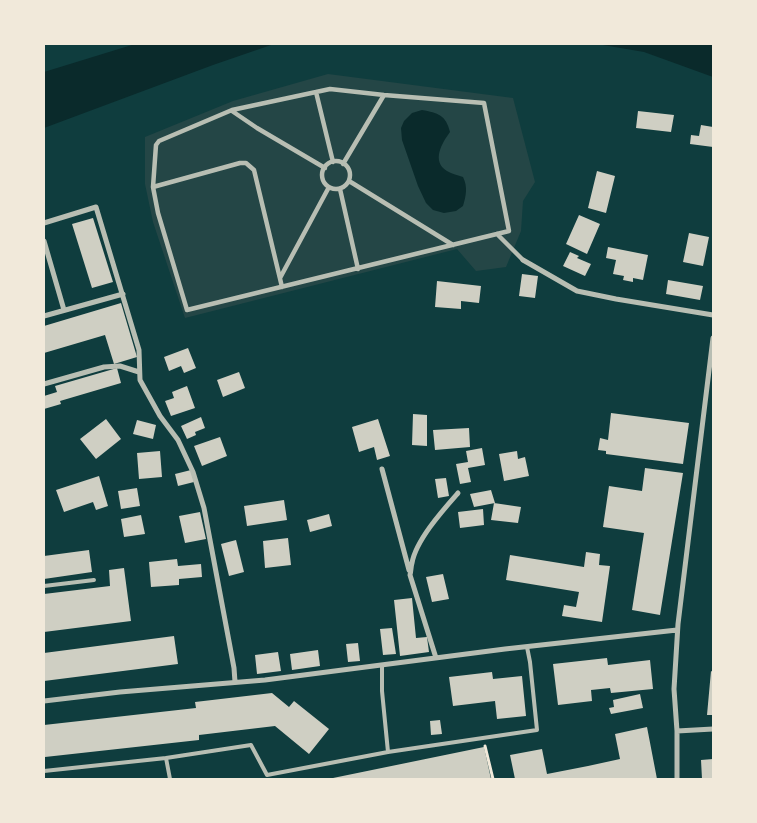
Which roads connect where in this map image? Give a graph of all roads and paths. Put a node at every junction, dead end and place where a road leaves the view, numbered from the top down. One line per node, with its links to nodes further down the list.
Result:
1 (316, 92): 2 (street); 3 (street); 4 (street)
2 (384, 95): 5 (street); 12 (street)
3 (232, 110): 6 (street); 8 (street)
4 (333, 162): 5 (street); 6 (street)
5 (343, 164): 7 (street)
6 (325, 168): 9 (street)
7 (349, 181): 10 (street); 14 (street)
8 (154, 187): 17 (street); 18 (street)
9 (329, 187): 10 (street); 17 (street)
10 (340, 189): 16 (street)
11 (44, 223): 19 (street)
12 (497, 234): 14 (street); 15 (street)
13 (44, 241): 20 (street)
14 (452, 245): 16 (street)
15 (523, 260): 21 (street)
16 (358, 269): 18 (street)
17 (280, 278): 18 (street)
18 (282, 287)
19 (123, 294): 20 (street); 24 (street)
20 (64, 310): 22 (street)
21 (713, 315)
22 (44, 316)
23 (713, 338): 31 (street)
24 (139, 372): 25 (street); 35 (street)
25 (44, 384)
26 (382, 469): 28 (street)
27 (458, 493): 28 (street)
28 (410, 574): 33 (street)
29 (94, 580): 30 (lane)
30 (44, 586)
31 (677, 630): 32 (street); 38 (street)
32 (527, 647): 33 (street); 39 (lane)
33 (436, 658): 34 (street)
34 (382, 665): 35 (street); 40 (lane)
35 (235, 682): 36 (street)
36 (44, 701)
37 (713, 729): 38 (street)
38 (677, 731): 45 (street)
39 (483, 738): 40 (lane); 44 (path)
40 (388, 752): 41 (lane)
41 (166, 758): 42 (lane); 43 (lane)
42 (44, 771)
43 (170, 779)
44 (493, 779)
45 (677, 779)

